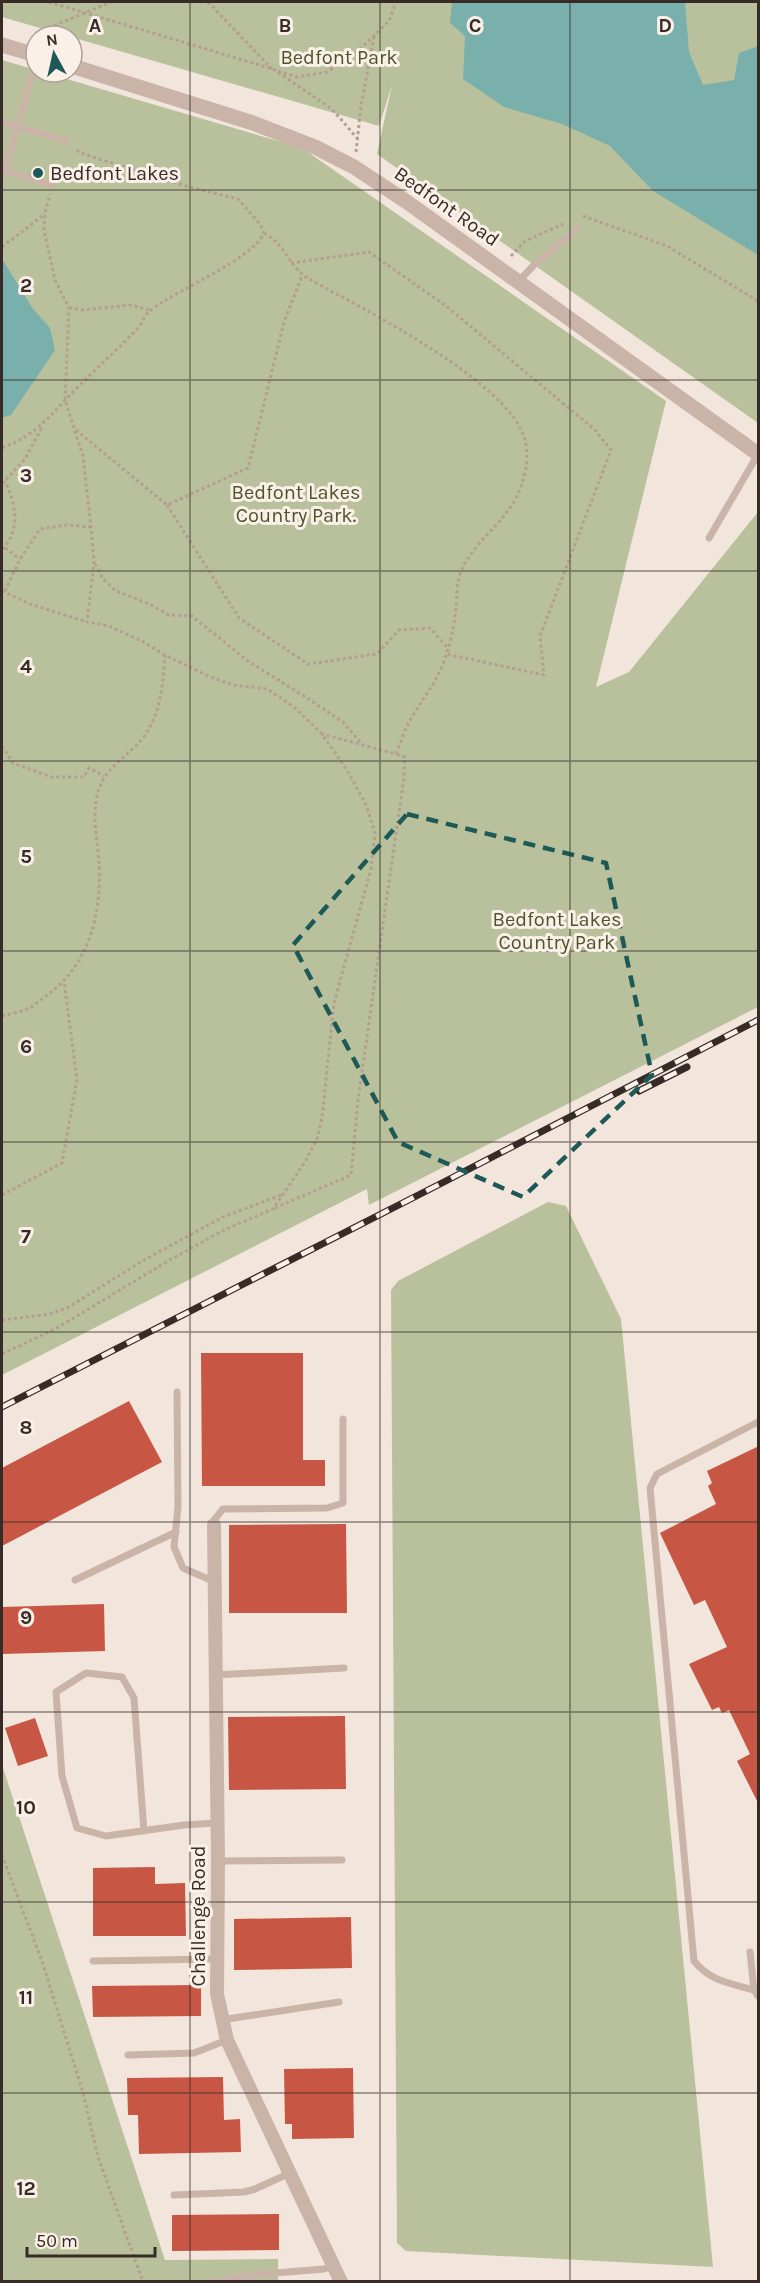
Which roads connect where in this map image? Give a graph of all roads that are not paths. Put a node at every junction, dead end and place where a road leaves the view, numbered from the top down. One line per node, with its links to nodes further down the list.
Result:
1 (2, 45): 2 (street)
2 (24, 51)
3 (84, 70): 11 (street, Bedfont Road)
4 (29, 84): 6 (lane)
5 (2, 122): 6 (lane)
6 (16, 127): 7 (lane); 8 (lane)
7 (67, 141)
8 (3, 171): 9 (lane)
9 (52, 185)
10 (578, 228): 11 (lane)
11 (518, 282): 12 (street, Bedfont Road)
12 (758, 454): 13 (lane)
13 (708, 538)
14 (177, 1392): 18 (lane)
15 (343, 1419): 17 (lane)
16 (759, 1422): 30 (lane)
17 (214, 1525): 20 (street, Challenge Road)
18 (176, 1532): 19 (lane); 20 (lane)
19 (75, 1580)
20 (215, 1582): 22 (street, Challenge Road)
21 (344, 1668): 22 (lane)
22 (215, 1675): 23 (street, Challenge Road)
23 (217, 1824): 24 (lane); 26 (street, Challenge Road)
24 (144, 1830): 24 (lane)
25 (342, 1860): 26 (lane)
26 (218, 1861): 28 (street, Challenge Road)
27 (750, 1952): 30 (lane)
28 (217, 1959): 29 (lane); 32 (street, Challenge Road)
29 (93, 1961)
30 (756, 1993)
31 (339, 2002): 32 (lane)
32 (221, 2020): 33 (street, Challenge Road)
33 (227, 2040): 34 (lane); 35 (street, Challenge Road)
34 (128, 2055)
35 (290, 2173): 36 (lane); 37 (street, Challenge Road)
36 (174, 2194)
37 (333, 2266): 38 (lane); 39 (street, Challenge Road)
38 (214, 2282)
39 (340, 2282)

